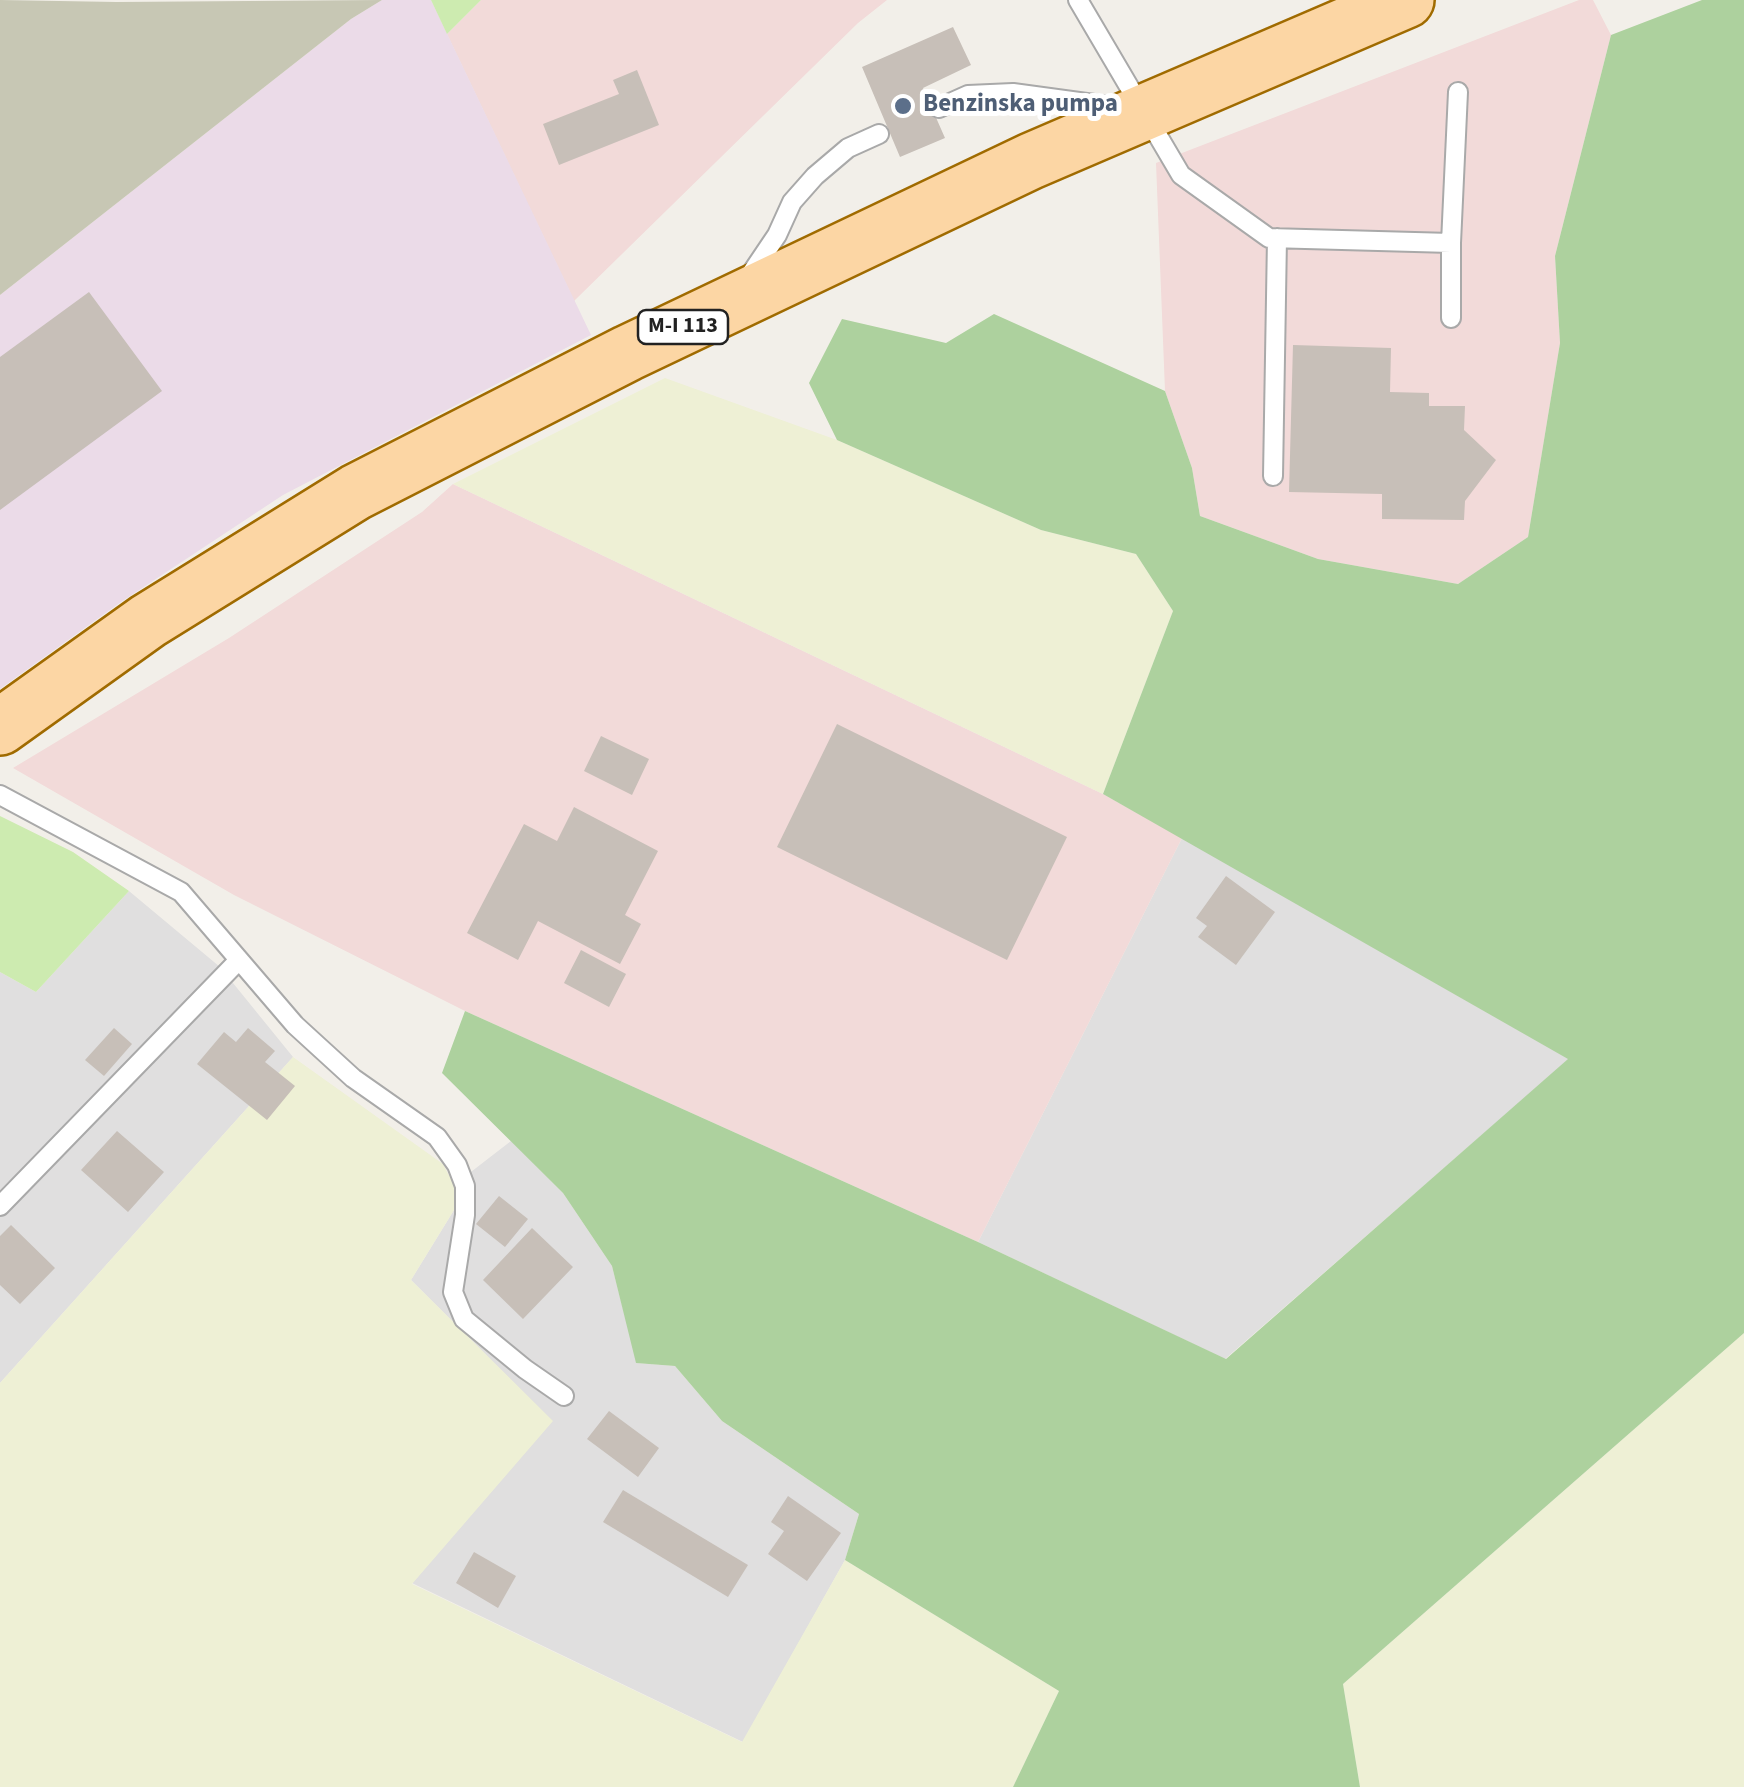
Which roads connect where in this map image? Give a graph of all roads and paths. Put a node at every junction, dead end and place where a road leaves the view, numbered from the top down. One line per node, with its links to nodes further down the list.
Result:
1 (1078, 0): 5 (lane)
2 (1406, 0): 5 (main road, M-I 113)
3 (1458, 92): 8 (lane)
4 (939, 108): 5 (lane)
5 (1146, 112): 7 (lane); 9 (main road, M-I 113)
6 (879, 134): 9 (lane)
7 (1277, 238): 8 (lane); 11 (lane)
8 (1451, 243): 10 (lane)
9 (733, 303): 12 (main road, M-I 113)
10 (1451, 318)
11 (1274, 476)
12 (0, 727)
13 (0, 795): 14 (lane)
14 (238, 960): 15 (lane); 16 (lane)
15 (0, 1206)
16 (564, 1396)

